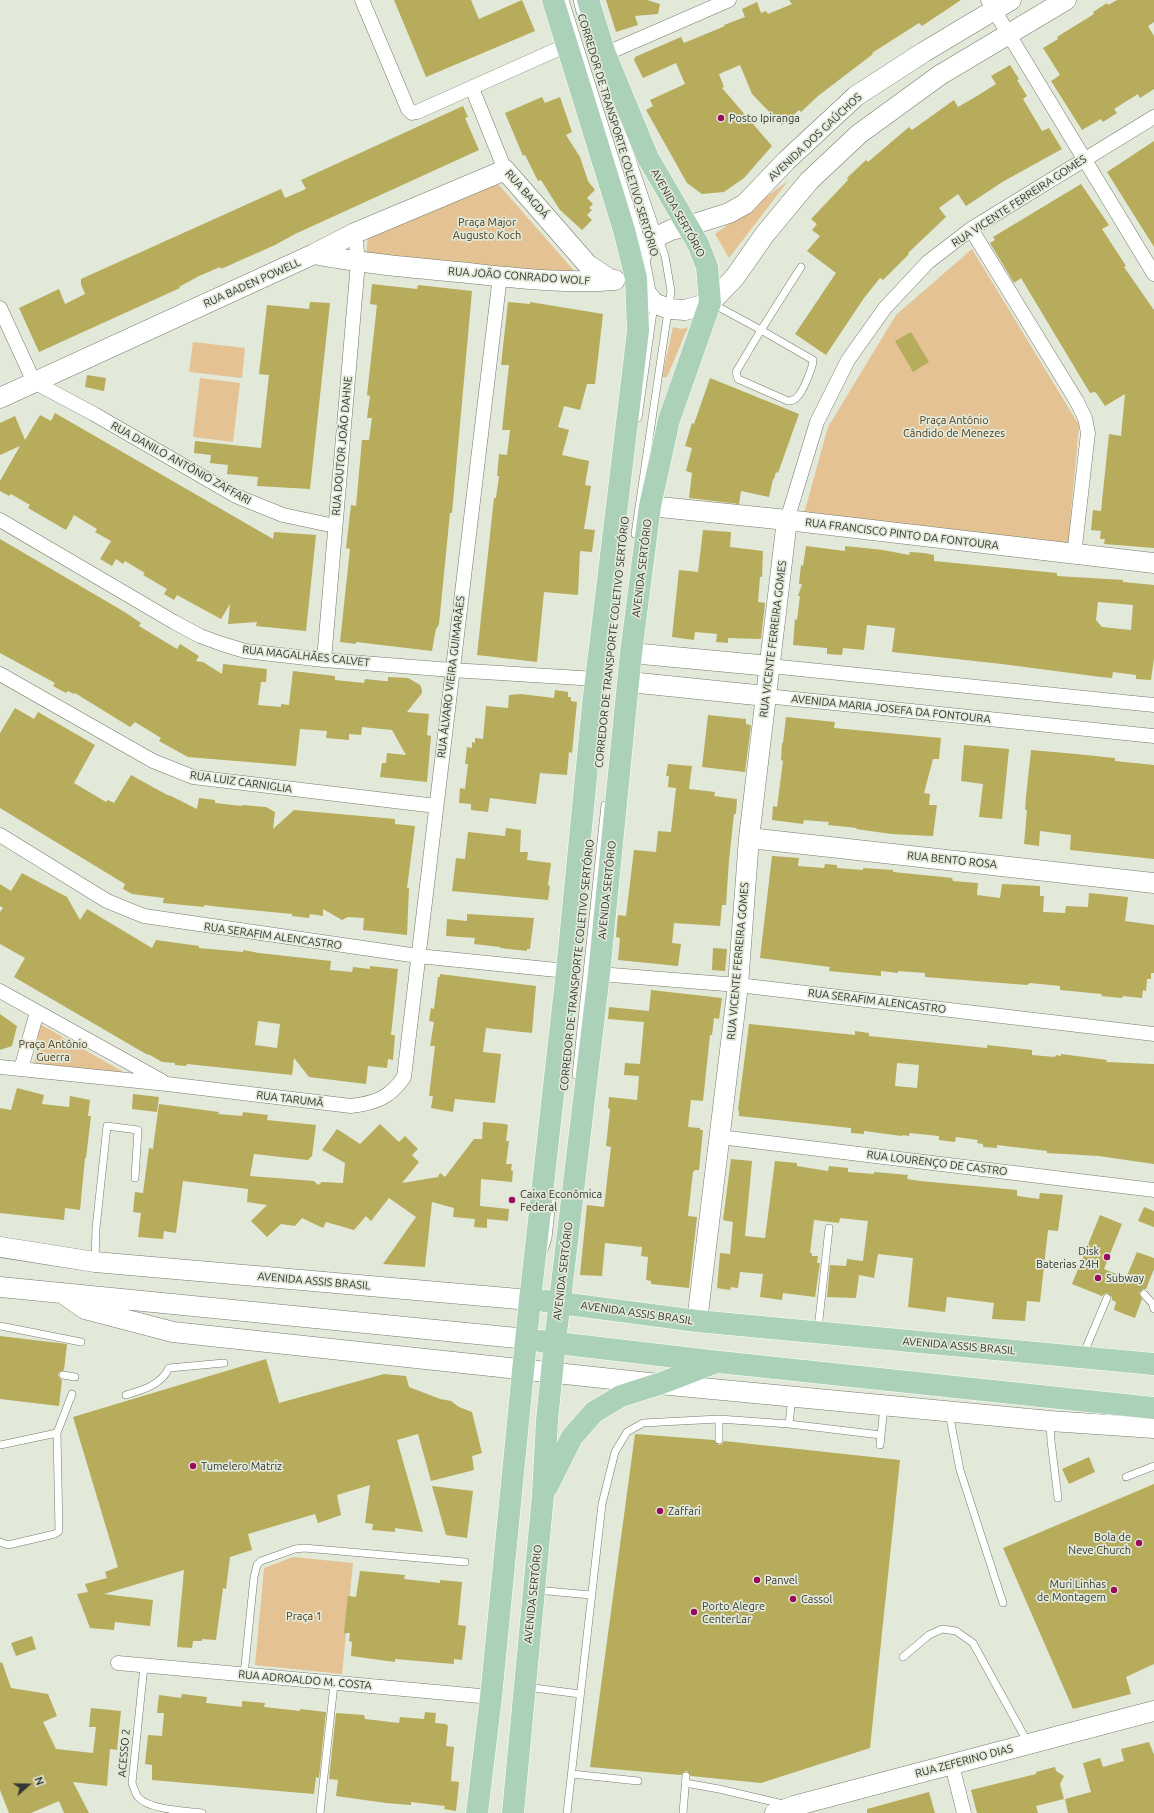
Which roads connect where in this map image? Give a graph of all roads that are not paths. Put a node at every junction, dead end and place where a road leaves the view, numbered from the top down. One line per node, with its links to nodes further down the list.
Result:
1 (362, 0): 14 (street)
2 (553, 0): 12 (main road)
3 (565, 0): 23 (lane, CORREDOR DE TRANSPORTE COLETIVO SERTÓRIO)
4 (577, 0): 10 (lane, CORREDOR DE TRANSPORTE COLETIVO SERTÓRIO)
5 (588, 0): 13 (main road, AVENIDA SERTÓRIO)
6 (729, 0): 13 (street)
7 (1011, 0): 9 (street, AVENIDA DOS GAÚCHOS)
8 (1066, 0): 11 (street)
9 (991, 5): 11 (street); 17 (street, AVENIDA DOS GAÚCHOS)
10 (583, 22)
11 (1009, 34): 16 (street); 19 (street)
12 (567, 45): 14 (street); 29 (main road)
13 (597, 49): 20 (main road, AVENIDA SERTÓRIO); 23 (lane, CORREDOR DE TRANSPORTE COLETIVO SERTÓRIO)
14 (472, 88): 18 (street, RUA BAGDÁ)
15 (1154, 117): 16 (street, RUA VICENTE FERREIRA GOMES)
16 (1084, 159): 21 (street, RUA VICENTE FERREIRA GOMES); 27 (street)
17 (786, 162): 19 (street); 20 (street, AVENIDA DOS GAÚCHOS)
18 (505, 170): 22 (street, RUA BADEN POWELL); 30 (street, RUA BAGDÁ)
19 (809, 181): 31 (street)
20 (688, 226): 23 (street, AVENIDA DOS GAÚCHOS); 31 (main road, AVENIDA SERTÓRIO)
21 (971, 230): 40 (street, RUA VICENTE FERREIRA GOMES); 43 (street)
22 (355, 233): 24 (street, RUA BADEN POWELL); 25 (street, RUA DOUTOR JOÃO DAHNE)
23 (651, 242): 29 (street); 32 (lane, CORREDOR DE TRANSPORTE COLETIVO SERTÓRIO); 32 (lane, CORREDOR DE TRANSPORTE COLETIVO SERTÓRIO)
24 (314, 254): 25 (street, RUA JOÃO CONRADO WOLF); 35 (street, RUA BADEN POWELL)
25 (358, 262): 28 (street, RUA JOÃO CONRADO WOLF); 41 (street, RUA DOUTOR JOÃO DAHNE)
26 (801, 267): 34 (lane)
27 (1154, 274)
28 (500, 276): 30 (street, RUA JOÃO CONRADO WOLF); 48 (street, RUA ÁLVARO VIEIRA GUIMARÃES)
29 (636, 278): 30 (street, RUA JOÃO CONRADO WOLF); 32 (street); 50 (main road)
30 (611, 280)
31 (710, 303): 32 (street); 34 (lane); 38 (main road, AVENIDA SERTÓRIO)
32 (662, 306): 37 (lane, CORREDOR DE TRANSPORTE COLETIVO SERTÓRIO); 42 (lane, CORREDOR DE TRANSPORTE COLETIVO SERTÓRIO)
33 (0, 308): 35 (street)
34 (761, 330): 34 (lane)
35 (34, 382): 36 (street, RUA BADEN POWELL); 41 (street, RUA DANILO ANTÔNIO ZAFFARI)
36 (0, 398)
37 (637, 426)
38 (650, 506): 40 (street, RUA FRANCISCO PINTO DA FONTOURA); 45 (main road, AVENIDA SERTÓRIO)
39 (0, 520): 46 (street, RUA MAGALHÃES CALVET)
40 (787, 520): 43 (street, RUA FRANCISCO PINTO DA FONTOURA); 47 (street, RUA VICENTE FERREIRA GOMES)
41 (335, 526): 46 (street, RUA DOUTOR JOÃO DAHNE)
42 (634, 544)
43 (1074, 554): 44 (street, RUA FRANCISCO PINTO DA FONTOURA)
44 (1154, 562)
45 (632, 653): 47 (street); 51 (main road, AVENIDA SERTÓRIO)
46 (324, 660): 48 (street, RUA MAGALHÃES CALVET)
47 (770, 666): 52 (street, RUA VICENTE FERREIRA GOMES); 53 (street)
48 (452, 670): 50 (street, RUA MAGALHÃES CALVET); 56 (street, RUA ÁLVARO VIEIRA GUIMARÃES)
49 (0, 674): 56 (street, RUA LUIZ CARNIGLIA)
50 (596, 678): 61 (main road)
51 (628, 682): 52 (street, AVENIDA MARIA JOSEFA DA FONTOURA); 62 (main road, AVENIDA SERTÓRIO)
52 (766, 696): 54 (street, AVENIDA MARIA JOSEFA DA FONTOURA); 58 (street, RUA VICENTE FERREIRA GOMES)
53 (1154, 705)
54 (1154, 736)
55 (605, 800): 70 (lane, CORREDOR DE TRANSPORTE COLETIVO SERTÓRIO)
56 (436, 806): 60 (street, RUA ÁLVARO VIEIRA GUIMARÃES)
57 (0, 835): 60 (street, RUA SERAFIM ALENCASTRO)
58 (749, 838): 59 (street, RUA BENTO ROSA); 63 (street, RUA VICENTE FERREIRA GOMES)
59 (1154, 883)
60 (418, 956): 61 (street, RUA SERAFIM ALENCASTRO); 69 (street, RUA ÁLVARO VIEIRA GUIMARÃES)
61 (567, 971): 84 (main road)
62 (599, 974): 63 (street, RUA SERAFIM ALENCASTRO); 85 (main road, AVENIDA SERTÓRIO)
63 (738, 985): 66 (street, RUA SERAFIM ALENCASTRO); 72 (street, RUA VICENTE FERREIRA GOMES)
64 (0, 990): 65 (street)
65 (37, 1012): 68 (street); 71 (street)
66 (1154, 1034)
67 (0, 1067): 68 (street, RUA TARUMÃ)
68 (21, 1069): 71 (street, RUA TARUMÃ)
69 (404, 1077): 71 (street, RUA TARUMÃ)
70 (575, 1082)
71 (167, 1084)
72 (720, 1136): 74 (street, RUA LOURENÇO DE CASTRO); 87 (street, RUA VICENTE FERREIRA GOMES)
73 (135, 1178): 79 (lane)
74 (1154, 1190)
75 (553, 1191): 84 (lane)
76 (829, 1228): 89 (lane)
77 (558, 1247): 85 (lane)
78 (0, 1248): 79 (street, AVENIDA ASSIS BRASIL)
79 (94, 1262): 84 (street, AVENIDA ASSIS BRASIL)
80 (0, 1286): 81 (street)
81 (62, 1293): 90 (street); 97 (street)
82 (1144, 1294): 86 (lane)
83 (1107, 1298): 93 (lane)
84 (530, 1300): 85 (main road, AVENIDA ASSIS BRASIL); 90 (main road)
85 (559, 1302): 87 (main road, AVENIDA ASSIS BRASIL); 92 (main road, AVENIDA SERTÓRIO)
86 (1154, 1309)
87 (697, 1321): 89 (main road, AVENIDA ASSIS BRASIL)
88 (0, 1326): 91 (lane)
89 (818, 1332): 93 (main road, AVENIDA ASSIS BRASIL)
90 (527, 1339): 92 (main road); 97 (main road)
91 (81, 1342)
92 (555, 1342): 94 (main road); 98 (main road, AVENIDA SERTÓRIO)
93 (1082, 1357): 96 (main road, AVENIDA ASSIS BRASIL)
94 (719, 1362): 101 (main road); 106 (main road)
95 (224, 1363): 103 (lane)
96 (1154, 1364)
97 (524, 1369): 98 (street); 133 (main road)
98 (552, 1372): 101 (street); 119 (main road, AVENIDA SERTÓRIO)
99 (63, 1375): 100 (lane)
100 (75, 1376)
101 (659, 1384): 104 (street); 119 (main road)
102 (72, 1394): 112 (lane)
103 (126, 1395)
104 (792, 1397): 105 (street); 110 (lane)
105 (884, 1405): 107 (street); 113 (lane)
106 (1154, 1408)
107 (949, 1411): 109 (street); 125 (lane)
108 (719, 1419): 110 (lane); 114 (lane); 124 (lane)
109 (1050, 1421): 111 (street); 120 (lane)
110 (789, 1424): 113 (lane)
111 (1154, 1428)
112 (58, 1433): 115 (lane); 121 (lane)
113 (881, 1435): 116 (lane)
114 (720, 1440)
115 (0, 1445)
116 (880, 1445)
117 (1154, 1466): 118 (lane)
118 (1126, 1477)
119 (543, 1495): 123 (main road, AVENIDA SERTÓRIO)
120 (1058, 1498)
121 (0, 1542)
122 (465, 1562): 129 (lane)
123 (534, 1590): 124 (lane); 131 (main road, AVENIDA SERTÓRIO)
124 (592, 1595): 132 (lane)
125 (1003, 1603)
126 (903, 1657): 135 (lane)
127 (118, 1663): 128 (street, RUA ADROALDO M. COSTA)
128 (144, 1666): 129 (street, RUA ADROALDO M. COSTA); 140 (lane, ACESSO 2)
129 (244, 1675): 130 (street, RUA ADROALDO M. COSTA)
130 (334, 1684): 133 (street, RUA ADROALDO M. COSTA); 141 (lane)
131 (524, 1686): 132 (lane); 143 (main road, AVENIDA SERTÓRIO)
132 (580, 1694): 137 (lane)
133 (491, 1697): 142 (main road)
134 (1154, 1711): 135 (street, RUA ZEFERINO DIAS)
135 (1028, 1744): 136 (street, RUA ZEFERINO DIAS)
136 (952, 1764): 139 (street, RUA ZEFERINO DIAS); 147 (street)
137 (572, 1774): 138 (lane); 144 (lane)
138 (638, 1781)
139 (794, 1806): 145 (lane); 146 (street, RUA ZEFERINO DIAS)
140 (202, 1813)
141 (320, 1813)
142 (477, 1813)
143 (513, 1813)
144 (567, 1813)
145 (683, 1813)
146 (775, 1813)
147 (964, 1813)

